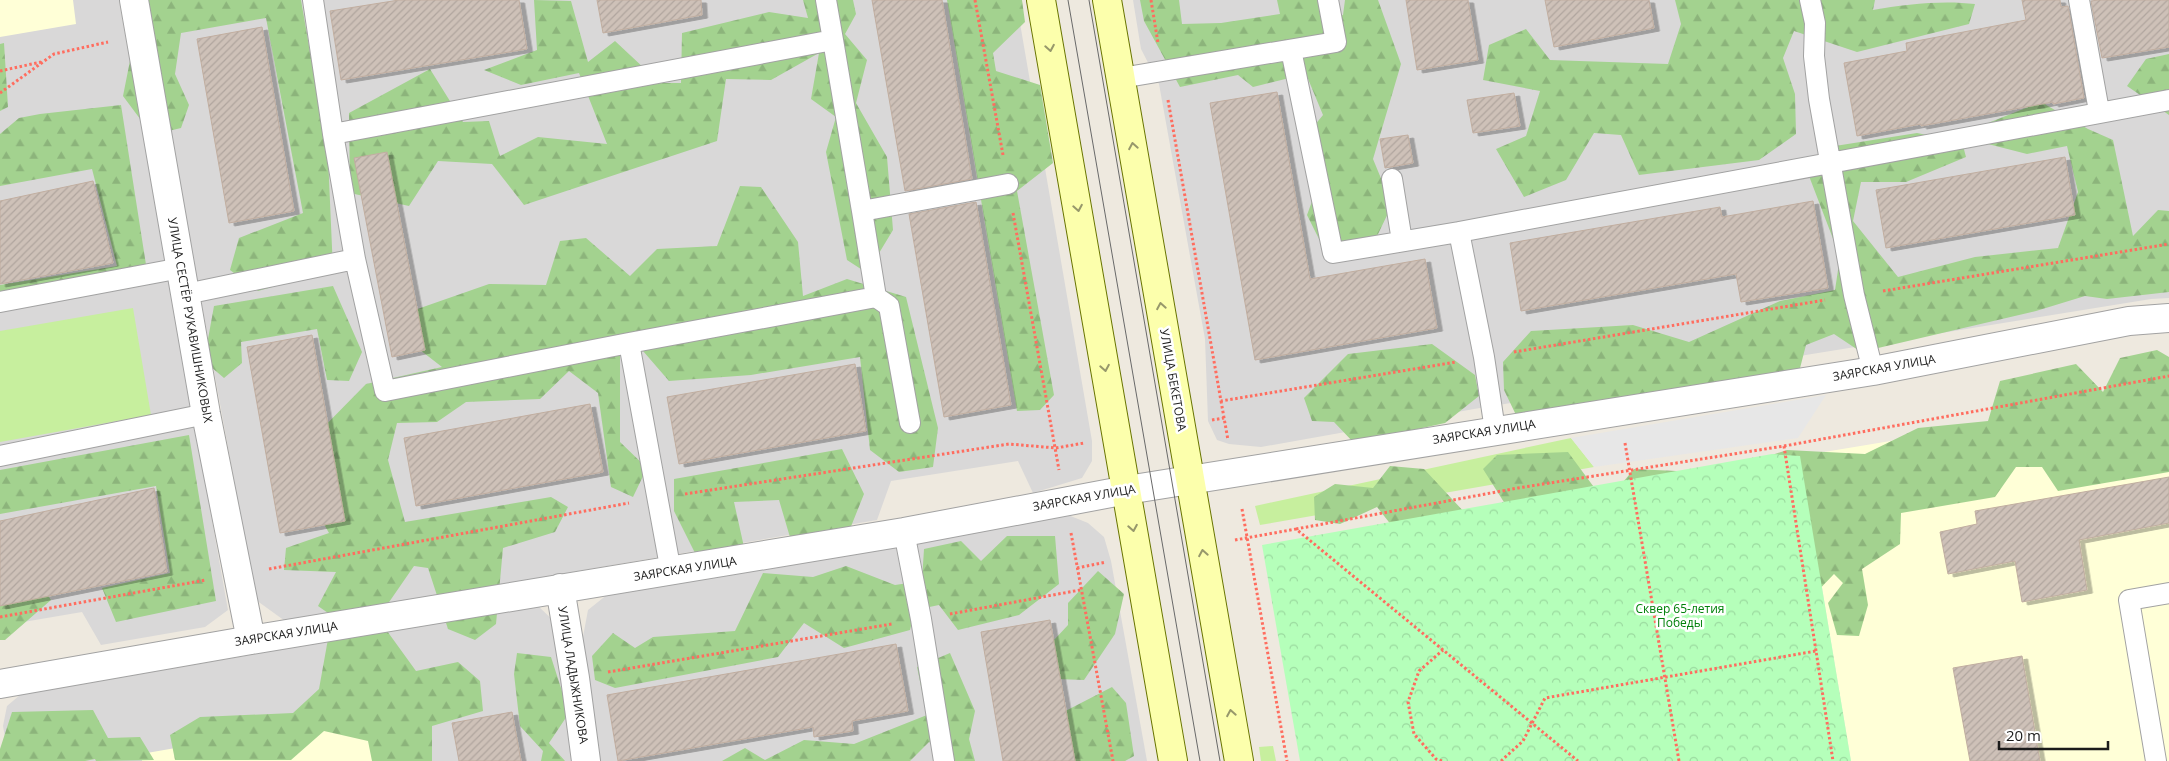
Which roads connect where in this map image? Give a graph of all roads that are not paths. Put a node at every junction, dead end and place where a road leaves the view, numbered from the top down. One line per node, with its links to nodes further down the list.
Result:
1 (134, 0): 22 (street, УЛИЦА СЕСТЁР РУКАВИШНИКОВЫХ)
2 (313, 0): 14 (lane)
3 (826, 0): 9 (lane)
4 (1042, 0): 33 (main road, one-way to 33)
5 (1107, 0): 11 (main road, УЛИЦА БЕКЕТОВА)
6 (1328, 0): 10 (lane)
7 (1810, 0): 15 (lane)
8 (2079, 0): 13 (lane)
9 (833, 40): 14 (lane); 18 (lane)
10 (1291, 50): 11 (lane); 20 (lane)
11 (1121, 78): 32 (main road, УЛИЦА БЕКЕТОВА, one-way to 11)
12 (2169, 100): 13 (lane)
13 (2099, 111): 15 (lane)
14 (333, 134): 21 (lane)
15 (1830, 162): 19 (lane); 27 (lane)
16 (1392, 178): 20 (lane)
17 (1008, 184): 18 (lane)
18 (862, 211): 23 (lane)
19 (1459, 232): 20 (lane); 30 (lane)
20 (1402, 241)
21 (356, 259): 22 (lane); 26 (lane)
22 (184, 281): 24 (lane); 28 (street, УЛИЦА СЕСТЁР РУКАВИШНИКОВЫХ)
23 (876, 297): 26 (lane); 29 (lane)
24 (0, 302)
25 (2169, 318): 27 (street, ЗАЯРСКАЯ УЛИЦА)
26 (629, 343): 35 (lane)
27 (1873, 371): 30 (street, ЗАЯРСКАЯ УЛИЦА)
28 (206, 414): 31 (lane); 38 (street, УЛИЦА СЕСТЁР РУКАВИШНИКОВЫХ)
29 (910, 423)
30 (1495, 430): 32 (street, ЗАЯРСКАЯ УЛИЦА)
31 (0, 456)
32 (1190, 480): 33 (street, ЗАЯРСКАЯ УЛИЦА); 43 (main road, УЛИЦА БЕКЕТОВА, one-way to 32)
33 (1127, 490): 34 (street, ЗАЯРСКАЯ УЛИЦА); 42 (main road, one-way to 42)
34 (904, 532): 35 (street, ЗАЯРСКАЯ УЛИЦА); 41 (lane)
35 (671, 572): 36 (street, ЗАЯРСКАЯ УЛИЦА)
36 (560, 588): 38 (street, ЗАЯРСКАЯ УЛИЦА); 40 (street, УЛИЦА ЛАДЫЖНИКОВА)
37 (2169, 592): 44 (lane)
38 (251, 640): 39 (street, ЗАЯРСКАЯ УЛИЦА)
39 (0, 684)
40 (586, 761)
41 (943, 761)
42 (1173, 761)
43 (1239, 761)
44 (2156, 761)

